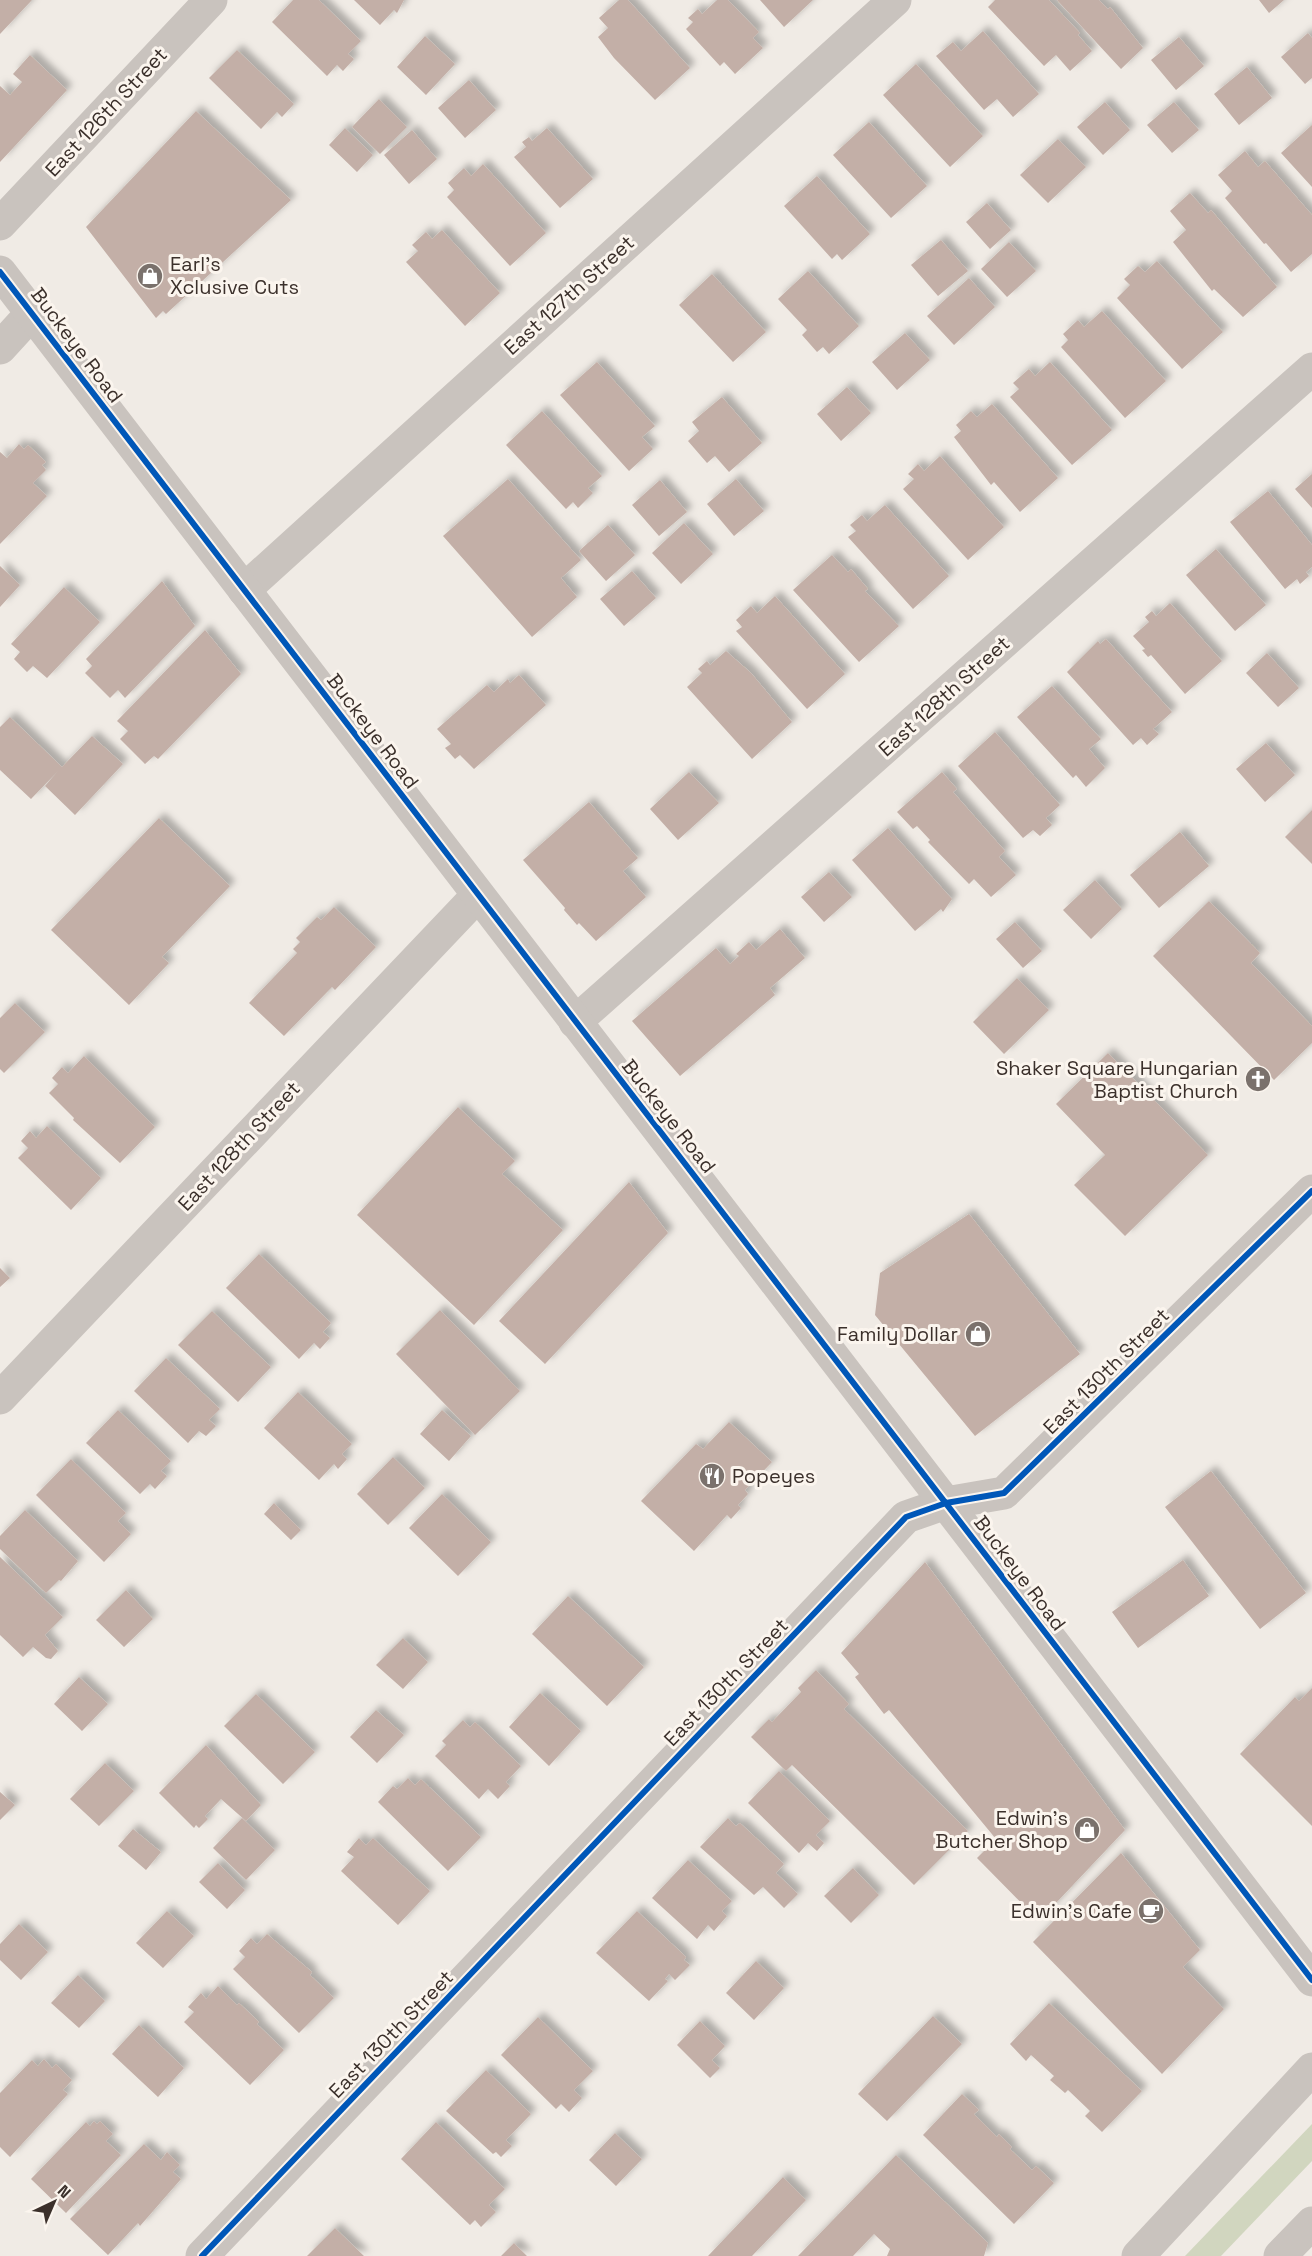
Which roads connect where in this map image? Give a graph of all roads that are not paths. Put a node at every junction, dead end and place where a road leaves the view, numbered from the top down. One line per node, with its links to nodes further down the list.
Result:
1 (211, 0): 3 (street, East 126th Street)
2 (895, 0): 8 (street, East 127th Street)
3 (0, 224)
4 (0, 272): 5 (street, Buckeye Road)
5 (32, 313): 6 (street); 8 (street, Buckeye Road)
6 (0, 348)
7 (1312, 369): 10 (street, East 128th Street)
8 (244, 590): 9 (street, Buckeye Road)
9 (478, 895): 10 (street, Buckeye Road); 12 (street, East 128th Street)
10 (575, 1022): 13 (street, Buckeye Road)
11 (1312, 1191): 13 (street, East 130th Street)
12 (0, 1398)
13 (946, 1503): 14 (street, Buckeye Road); 17 (street, East 130th Street)
14 (1312, 1980)
15 (1312, 2069): 18 (street)
16 (1312, 2223): 19 (street)
17 (202, 2256)
18 (1138, 2256)
19 (1280, 2256)

